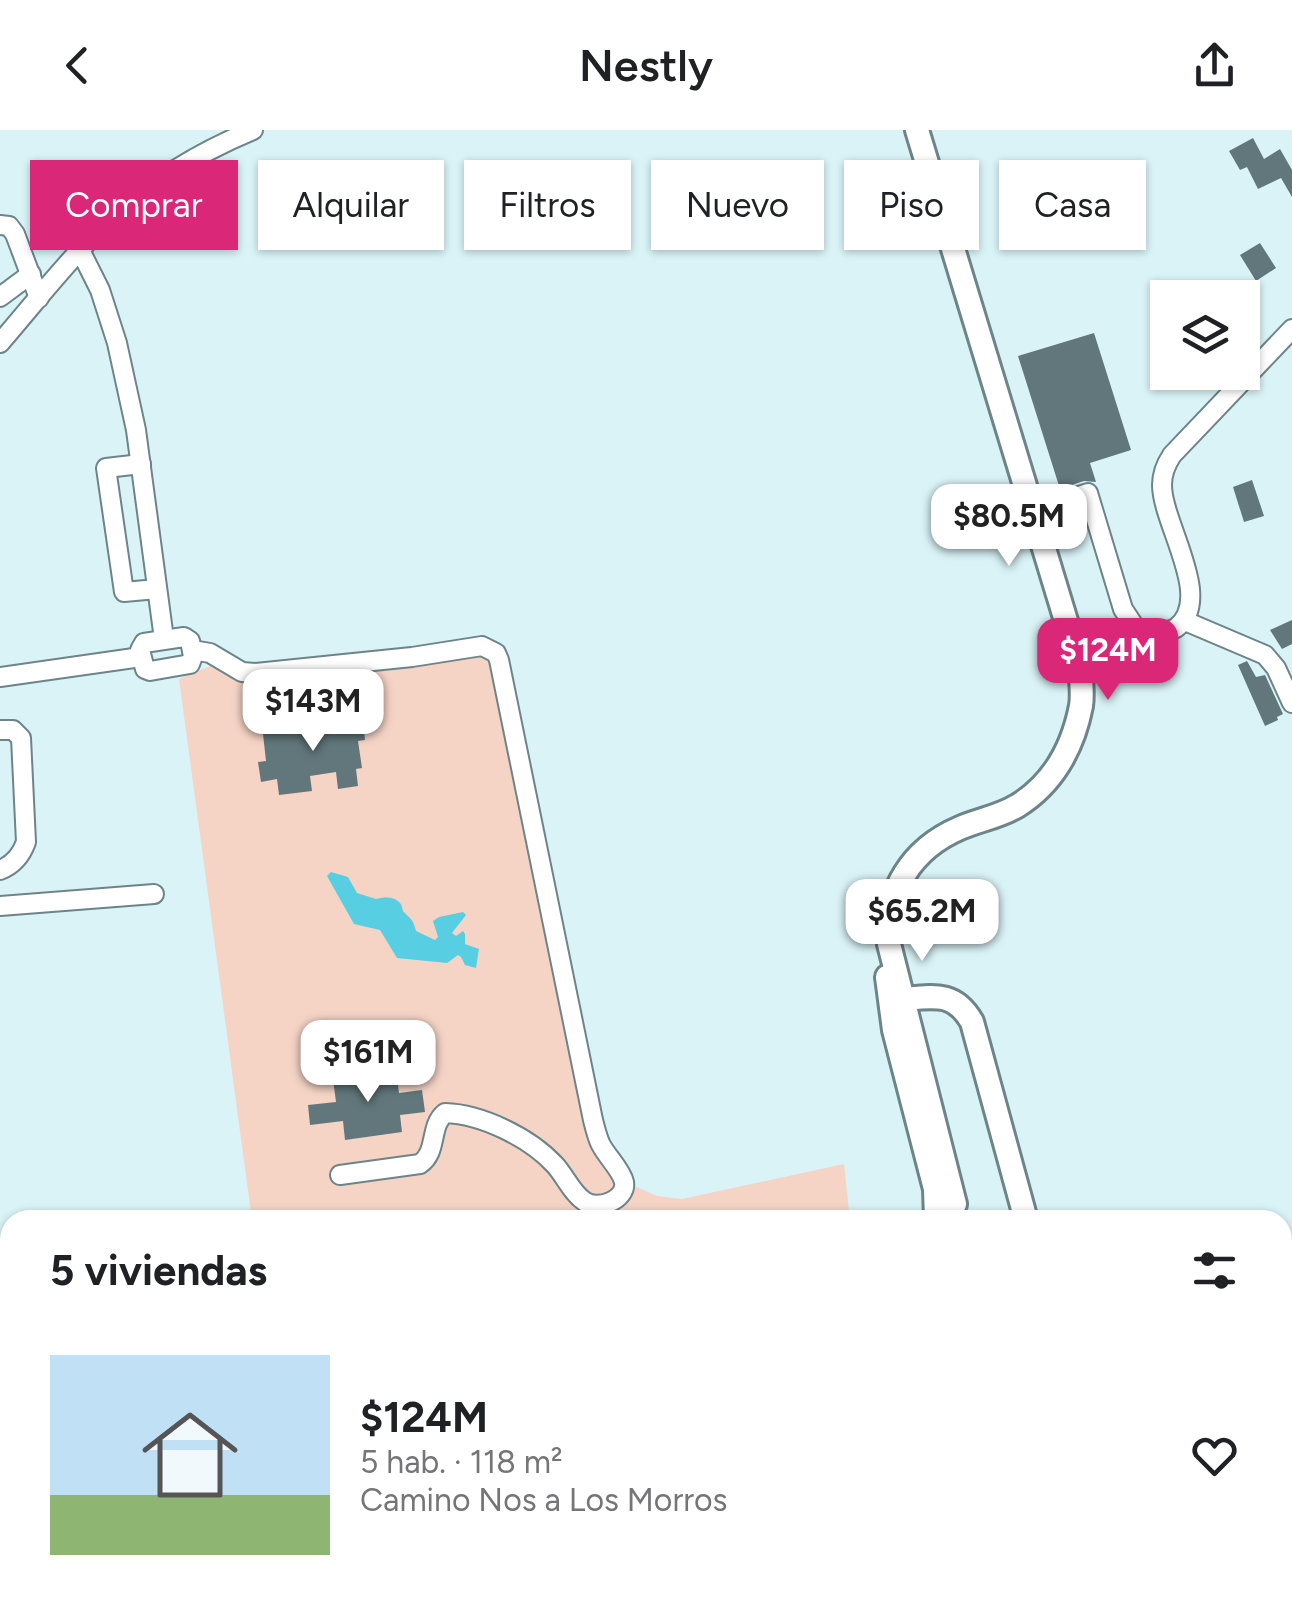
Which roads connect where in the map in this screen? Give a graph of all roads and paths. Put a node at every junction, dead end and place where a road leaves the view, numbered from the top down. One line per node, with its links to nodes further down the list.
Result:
1 (253, 130): 5 (street)
2 (900, 130): 4 (main road)
3 (917, 130): 4 (main road)
4 (918, 158): 14 (main road); 21 (main road)
5 (193, 160)
6 (0, 225): 8 (street)
7 (80, 250): 10 (street); 13 (street)
8 (31, 274): 9 (street); 10 (street)
9 (0, 297)
10 (40, 298): 12 (street)
11 (1292, 329): 16 (street)
12 (0, 343)
13 (141, 464): 15 (street); 15 (street)
14 (1033, 511): 18 (street); 21 (main road)
15 (158, 589): 17 (street)
16 (1185, 621): 18 (street); 23 (street)
17 (164, 639): 19 (street); 20 (street)
18 (1144, 641): 21 (street)
19 (192, 650): 20 (street); 30 (street)
20 (141, 657): 22 (street)
21 (1074, 670): 28 (main road)
22 (0, 677)
23 (1292, 702)
24 (0, 730): 25 (street)
25 (0, 870)
26 (154, 894): 27 (street)
27 (0, 906)
28 (890, 944): 29 (main road); 32 (main road)
29 (904, 999): 31 (main road); 33 (main road)
30 (340, 1174)
31 (955, 1204)
32 (936, 1210)
33 (1023, 1210)

